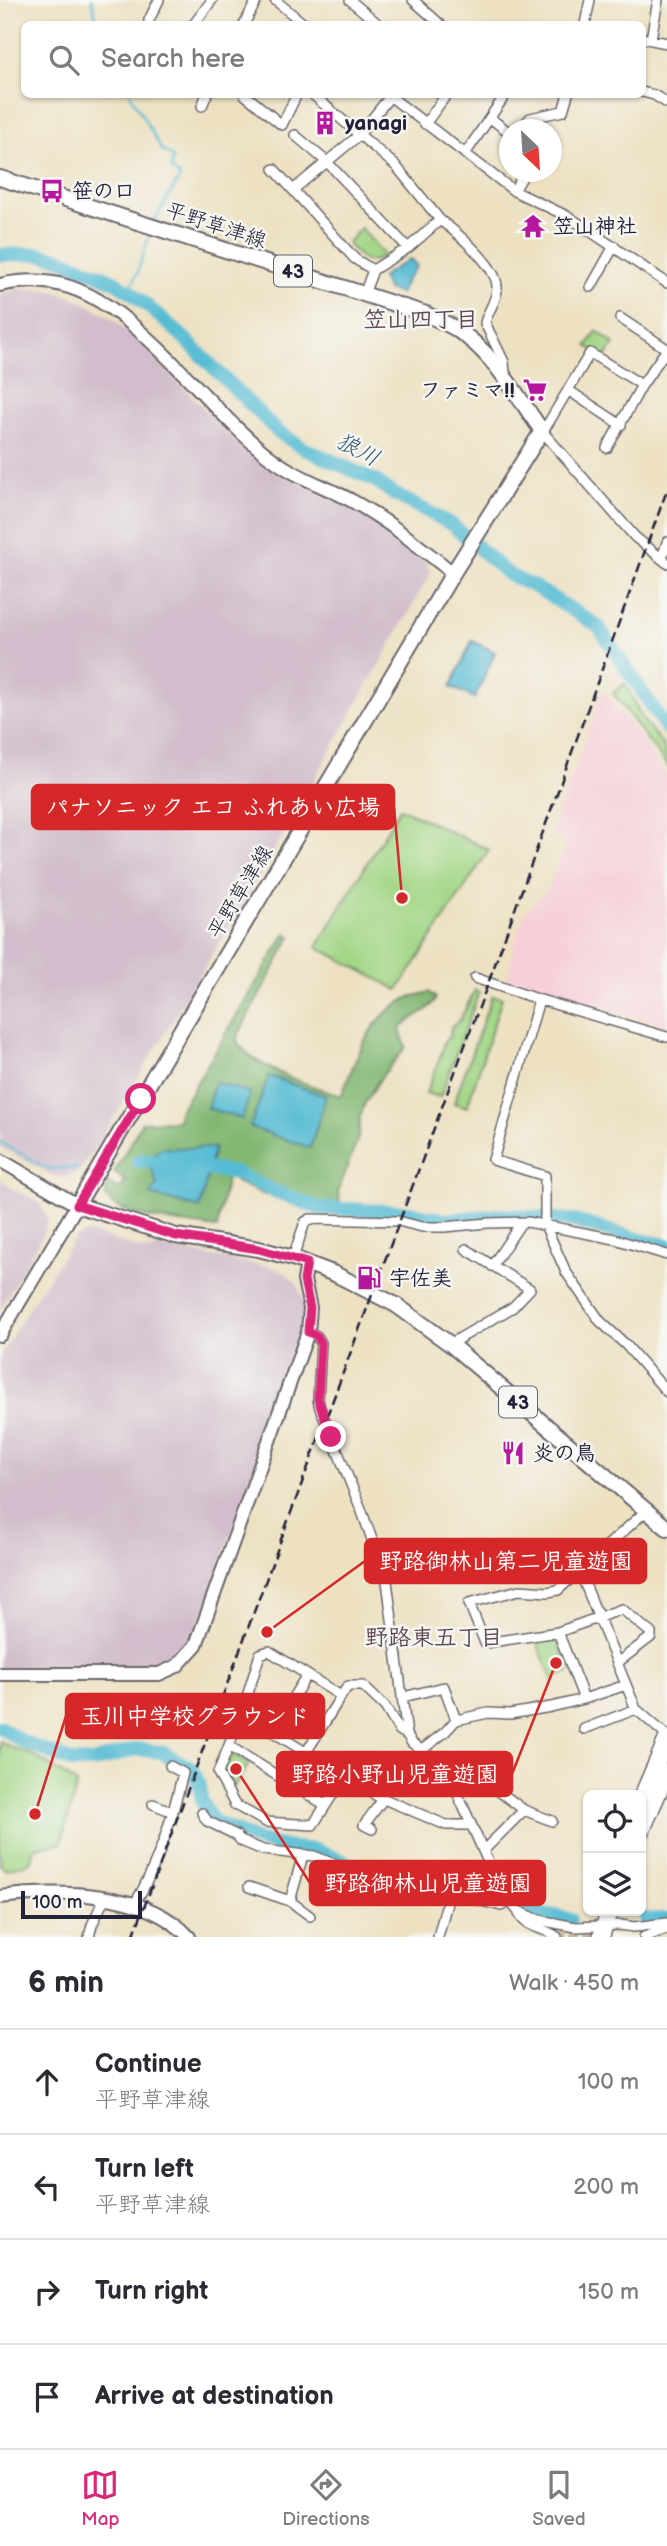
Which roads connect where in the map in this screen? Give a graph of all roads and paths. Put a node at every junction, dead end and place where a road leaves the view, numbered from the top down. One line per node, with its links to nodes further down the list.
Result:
1 (159, 0): 9 (street)
2 (212, 0): 10 (street)
3 (257, 0): 11 (street)
4 (276, 0): 12 (street)
5 (350, 0): 13 (street)
6 (413, 0): 14 (street)
7 (590, 0): 15 (street)
8 (658, 0): 16 (street)
9 (149, 21)
10 (196, 21)
11 (246, 21)
12 (300, 21)
13 (374, 21)
14 (437, 21)
15 (586, 21)
16 (646, 39): 17 (street)
17 (667, 43)
18 (646, 93): 28 (street)
19 (205, 98): 29 (street)
20 (249, 98): 21 (street)
21 (295, 98)
22 (316, 98): 35 (street)
23 (387, 98): 35 (street)
24 (393, 98): 32 (street)
25 (444, 98): 32 (street)
26 (503, 98): 30 (street)
27 (567, 98): 31 (street)
28 (667, 103)
29 (202, 106)
30 (490, 118): 33 (street); 36 (street)
31 (529, 119)
32 (425, 124): 36 (street)
33 (499, 125)
34 (295, 135): 37 (street)
35 (358, 136): 37 (street); 43 (street)
36 (465, 154): 42 (street)
37 (327, 162): 41 (street); 45 (street)
38 (274, 169): 41 (street)
39 (0, 178): 50 (main road, 平野草津線 / 43)
40 (519, 182): 42 (street)
41 (293, 190): 46 (street)
42 (514, 191): 44 (street)
43 (440, 220): 45 (street); 53 (street)
44 (614, 246): 47 (street); 49 (street)
45 (408, 248): 46 (street)
46 (373, 270): 50 (street)
47 (667, 283)
48 (0, 285): 61 (street)
49 (591, 287)
50 (364, 294): 53 (main road, 平野草津線 / 43)
51 (620, 318): 52 (street)
52 (667, 349): 54 (street)
53 (508, 382): 57 (main road, 平野草津線 / 43)
54 (642, 385): 55 (street); 56 (street)
55 (568, 390): 56 (street); 57 (street)
56 (621, 425): 58 (street)
57 (542, 431): 60 (street); 61 (main road, 平野草津線)
58 (607, 448)
59 (667, 542): 60 (street)
60 (664, 560)
61 (453, 573): 66 (main road, 平野草津線)
62 (475, 978): 63 (street)
63 (539, 1000): 64 (street); 67 (street)
64 (667, 1037)
65 (0, 1160): 66 (street)
66 (77, 1205): 71 (main road, 43); 75 (street)
67 (545, 1219): 68 (street); 70 (street); 77 (street)
68 (521, 1223): 71 (street); 73 (street)
69 (466, 1249): 73 (street)
70 (667, 1255)
71 (293, 1258): 72 (main road, 43)
72 (307, 1263): 74 (street); 76 (main road, 43)
73 (492, 1266): 76 (street)
74 (308, 1332): 84 (street); 88 (street)
75 (0, 1335)
76 (450, 1344): 78 (main road, 43)
77 (667, 1392)
78 (647, 1510): 79 (main road, 43); 80 (street)
79 (667, 1528)
80 (580, 1572): 81 (street); 82 (street)
81 (598, 1617): 82 (street); 83 (street); 83 (street)
82 (558, 1632): 89 (street)
83 (617, 1664): 86 (street)
84 (0, 1674)
85 (307, 1675): 87 (street); 91 (street); 94 (street)
86 (626, 1685): 89 (street); 90 (street)
87 (341, 1696): 95 (street); 99 (street)
88 (404, 1697): 92 (street); 95 (street)
89 (584, 1699): 92 (street)
90 (636, 1709): 93 (street); 96 (street)
91 (242, 1713): 94 (street); 97 (street)
92 (456, 1720): 98 (street)
93 (584, 1729)
94 (272, 1731): 99 (street)
95 (407, 1735): 98 (street)
96 (667, 1738): 103 (highway)
97 (229, 1745): 107 (street); 107 (street)
98 (422, 1750): 113 (street)
99 (307, 1751): 102 (street)
100 (170, 1766): 109 (street)
101 (667, 1772): 111 (highway)
102 (344, 1777): 105 (street); 107 (street)
103 (645, 1790)
104 (500, 1792): 108 (street)
105 (384, 1798): 113 (street); 114 (street)
106 (153, 1804): 109 (street)
107 (325, 1805)
108 (524, 1810): 112 (street); 115 (street)
109 (173, 1812): 123 (street)
110 (202, 1813): 116 (street)
111 (646, 1820)
112 (552, 1821)
113 (471, 1825): 115 (street)
114 (372, 1829)
115 (483, 1851): 122 (street)
116 (303, 1855): 118 (street); 121 (street)
117 (249, 1887): 121 (street)
118 (449, 1895): 122 (street); 133 (street)
119 (0, 1897): 120 (street)
120 (104, 1899): 123 (street); 130 (street); 131 (street)
121 (290, 1901): 125 (street)
122 (509, 1902): 124 (street)
123 (134, 1905): 132 (street)
124 (518, 1911): 127 (street); 134 (street)
125 (310, 1916)
126 (667, 1923): 129 (street)
127 (599, 1925): 129 (street)
128 (667, 1929): 135 (street)
129 (634, 1932)
130 (89, 1937)
131 (184, 1937)
132 (189, 1937)
133 (438, 1937)
134 (557, 1937)
135 (644, 1937)

